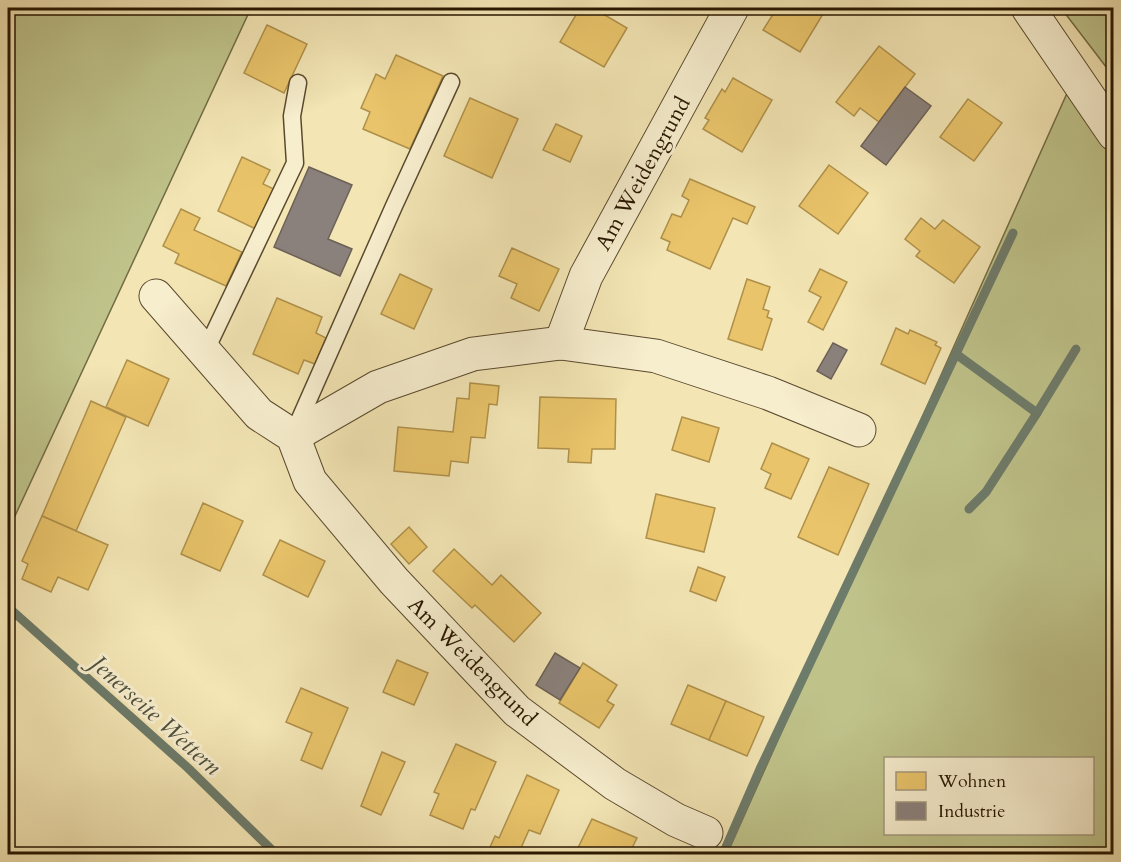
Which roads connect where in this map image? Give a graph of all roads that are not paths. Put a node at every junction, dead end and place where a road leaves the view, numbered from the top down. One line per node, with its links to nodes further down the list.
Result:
1 (732, 8): 7 (street, Am Weidengrund)
2 (1028, 8): 5 (street)
3 (451, 82): 10 (lane)
4 (298, 83): 8 (lane)
5 (1113, 134)
6 (156, 296): 8 (street)
7 (561, 343): 9 (street); 10 (street)
8 (205, 352): 10 (street)
9 (859, 430)
10 (293, 436): 11 (street, Am Weidengrund)
11 (706, 833)

